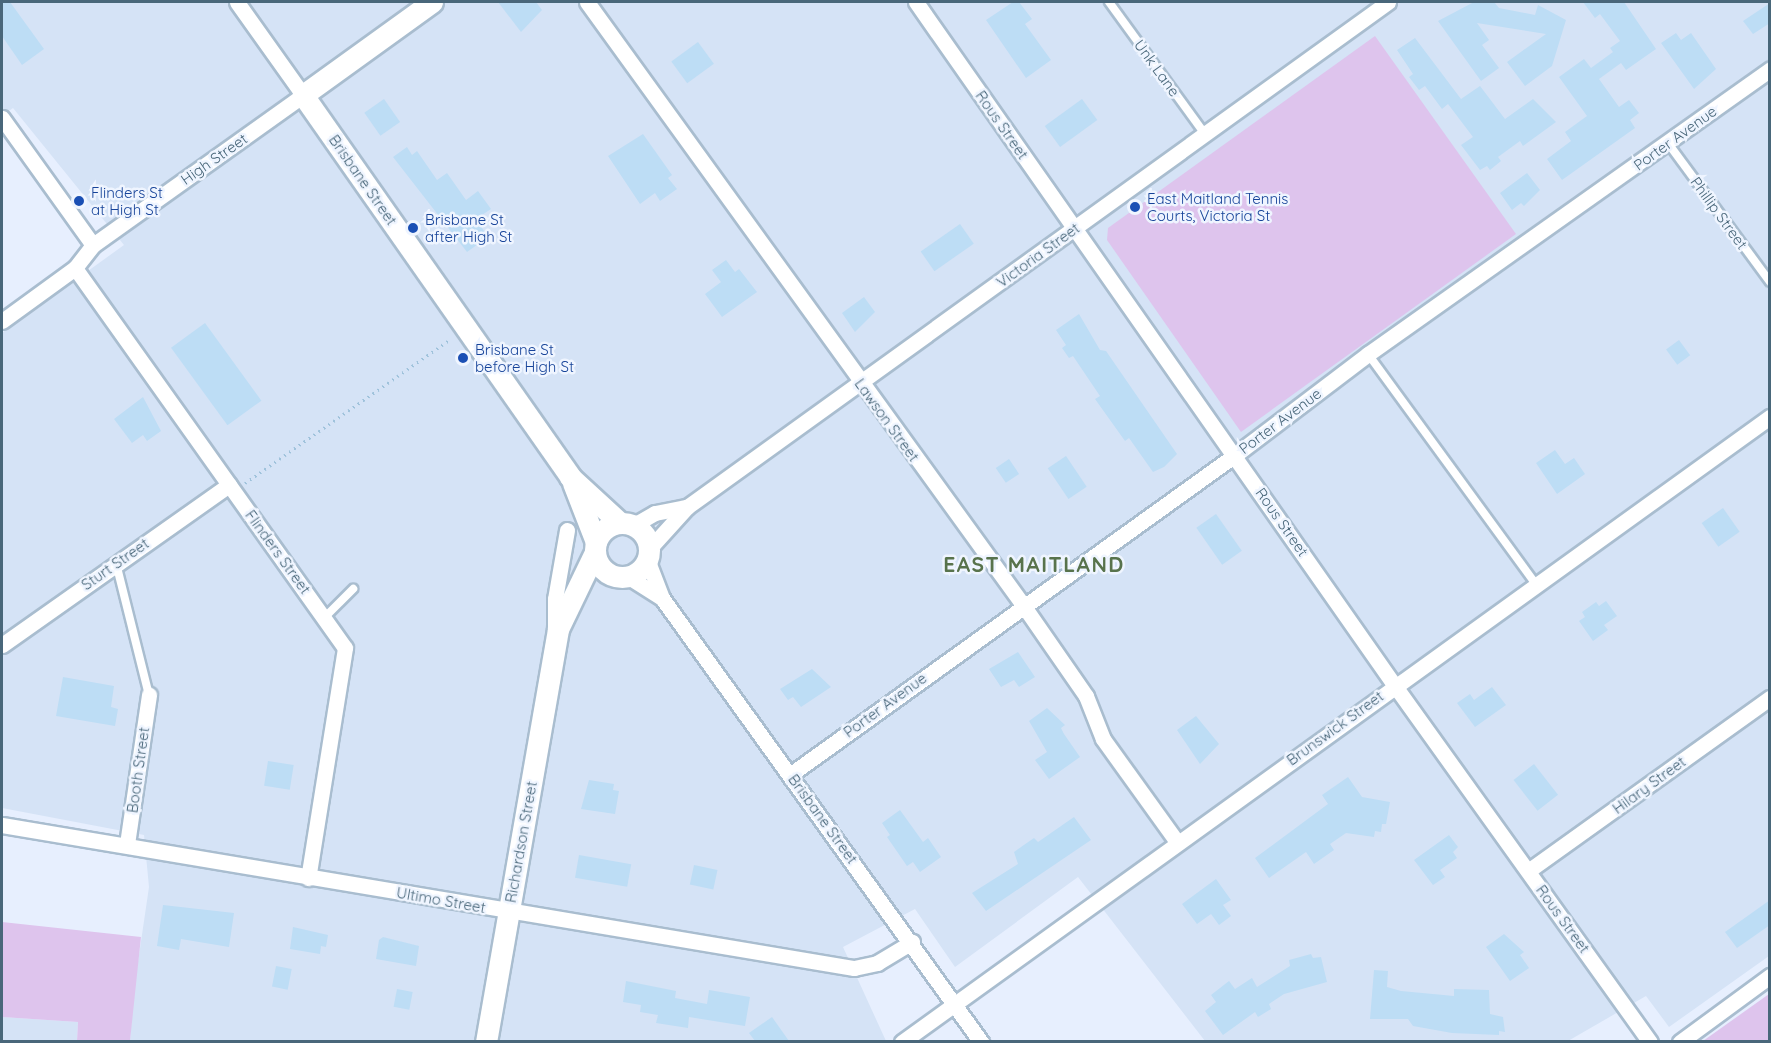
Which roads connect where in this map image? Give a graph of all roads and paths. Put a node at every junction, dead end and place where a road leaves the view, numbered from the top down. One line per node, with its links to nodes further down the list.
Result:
1 (237, 2): 8 (street, Brisbane Street)
2 (432, 2): 8 (main road, High Street)
3 (587, 2): 19 (street, Lawson Street)
4 (1109, 2): 10 (lane, Unk Lane)
5 (1388, 2): 10 (street, Victoria Street)
6 (920, 3): 12 (street, Rous Street)
7 (1770, 69): 11 (street, Porter Avenue)
8 (303, 95): 13 (street, High Street); 17 (main road, Brisbane Street)
9 (2, 118): 13 (street)
10 (1205, 134): 12 (street, Victoria Street)
11 (1668, 143): 15 (lane, Phillip Street); 18 (street, Porter Avenue)
12 (1074, 228): 19 (street, Victoria Street); 21 (street, Rous Street)
13 (93, 245): 14 (street, High Street)
14 (75, 268): 16 (street, High Street); 23 (street, Flinders Street)
15 (1770, 282)
16 (2, 321)
17 (466, 328): 22 (main road, Brisbane Street); 23 (path)
18 (1368, 354): 21 (street, Porter Avenue); 31 (lane)
19 (859, 382): 24 (street, Victoria Street); 35 (street, Lawson Street)
20 (1770, 417): 31 (street, Brunswick Street)
21 (1235, 455): 35 (street, Porter Avenue); 39 (street, Rous Street)
22 (570, 477): 25 (main road, Brisbane Street); 27 (main road, Brisbane Street)
23 (231, 488): 29 (street, Sturt Street); 36 (street, Flinders Street)
24 (687, 507): 25 (street, Victoria Street); 28 (street, Victoria Street)
25 (627, 524): 27 (main road); 28 (main road)
26 (567, 530): 37 (street, Richardson Street)
27 (595, 547): 30 (main road); 33 (main road, Richardson Street)
28 (648, 554): 30 (main road); 34 (street, Brisbane Street)
29 (116, 563): 38 (street, Sturt Street); 40 (lane)
30 (621, 576): 33 (main road); 34 (street, Brisbane Street)
31 (1536, 584): 39 (street, Brunswick Street)
32 (352, 589): 36 (lane)
33 (575, 598): 37 (main road, Richardson Street)
34 (662, 598): 42 (street, Brisbane Street)
35 (1023, 605): 42 (street, Porter Avenue); 44 (street, Lawson Street)
36 (325, 617): 47 (street, Flinders Street)
37 (555, 643): 48 (main road, Richardson Street)
38 (2, 645)
39 (1395, 686): 44 (street, Brunswick Street); 46 (street, Rous Street)
40 (148, 695): 45 (street, Booth Street)
41 (1770, 698): 46 (street, Hilary Street)
42 (791, 774): 49 (street, Brisbane Street)
43 (2, 825): 45 (street, Ultimo Street)
44 (1177, 842): 51 (street, Brunswick Street)
45 (127, 844): 47 (street, Ultimo Street)
46 (1528, 871): 55 (street, Rous Street)
47 (308, 878): 48 (street, Ultimo Street)
48 (509, 912): 49 (street, Ultimo Street); 52 (main road, Richardson Street)
49 (912, 942): 51 (street, Brisbane Street)
50 (1770, 976): 56 (street)
51 (954, 1004): 53 (street, Brunswick Street); 54 (street, Brisbane Street)
52 (486, 1041)
53 (902, 1041)
54 (981, 1041)
55 (1650, 1041)
56 (1680, 1041)

